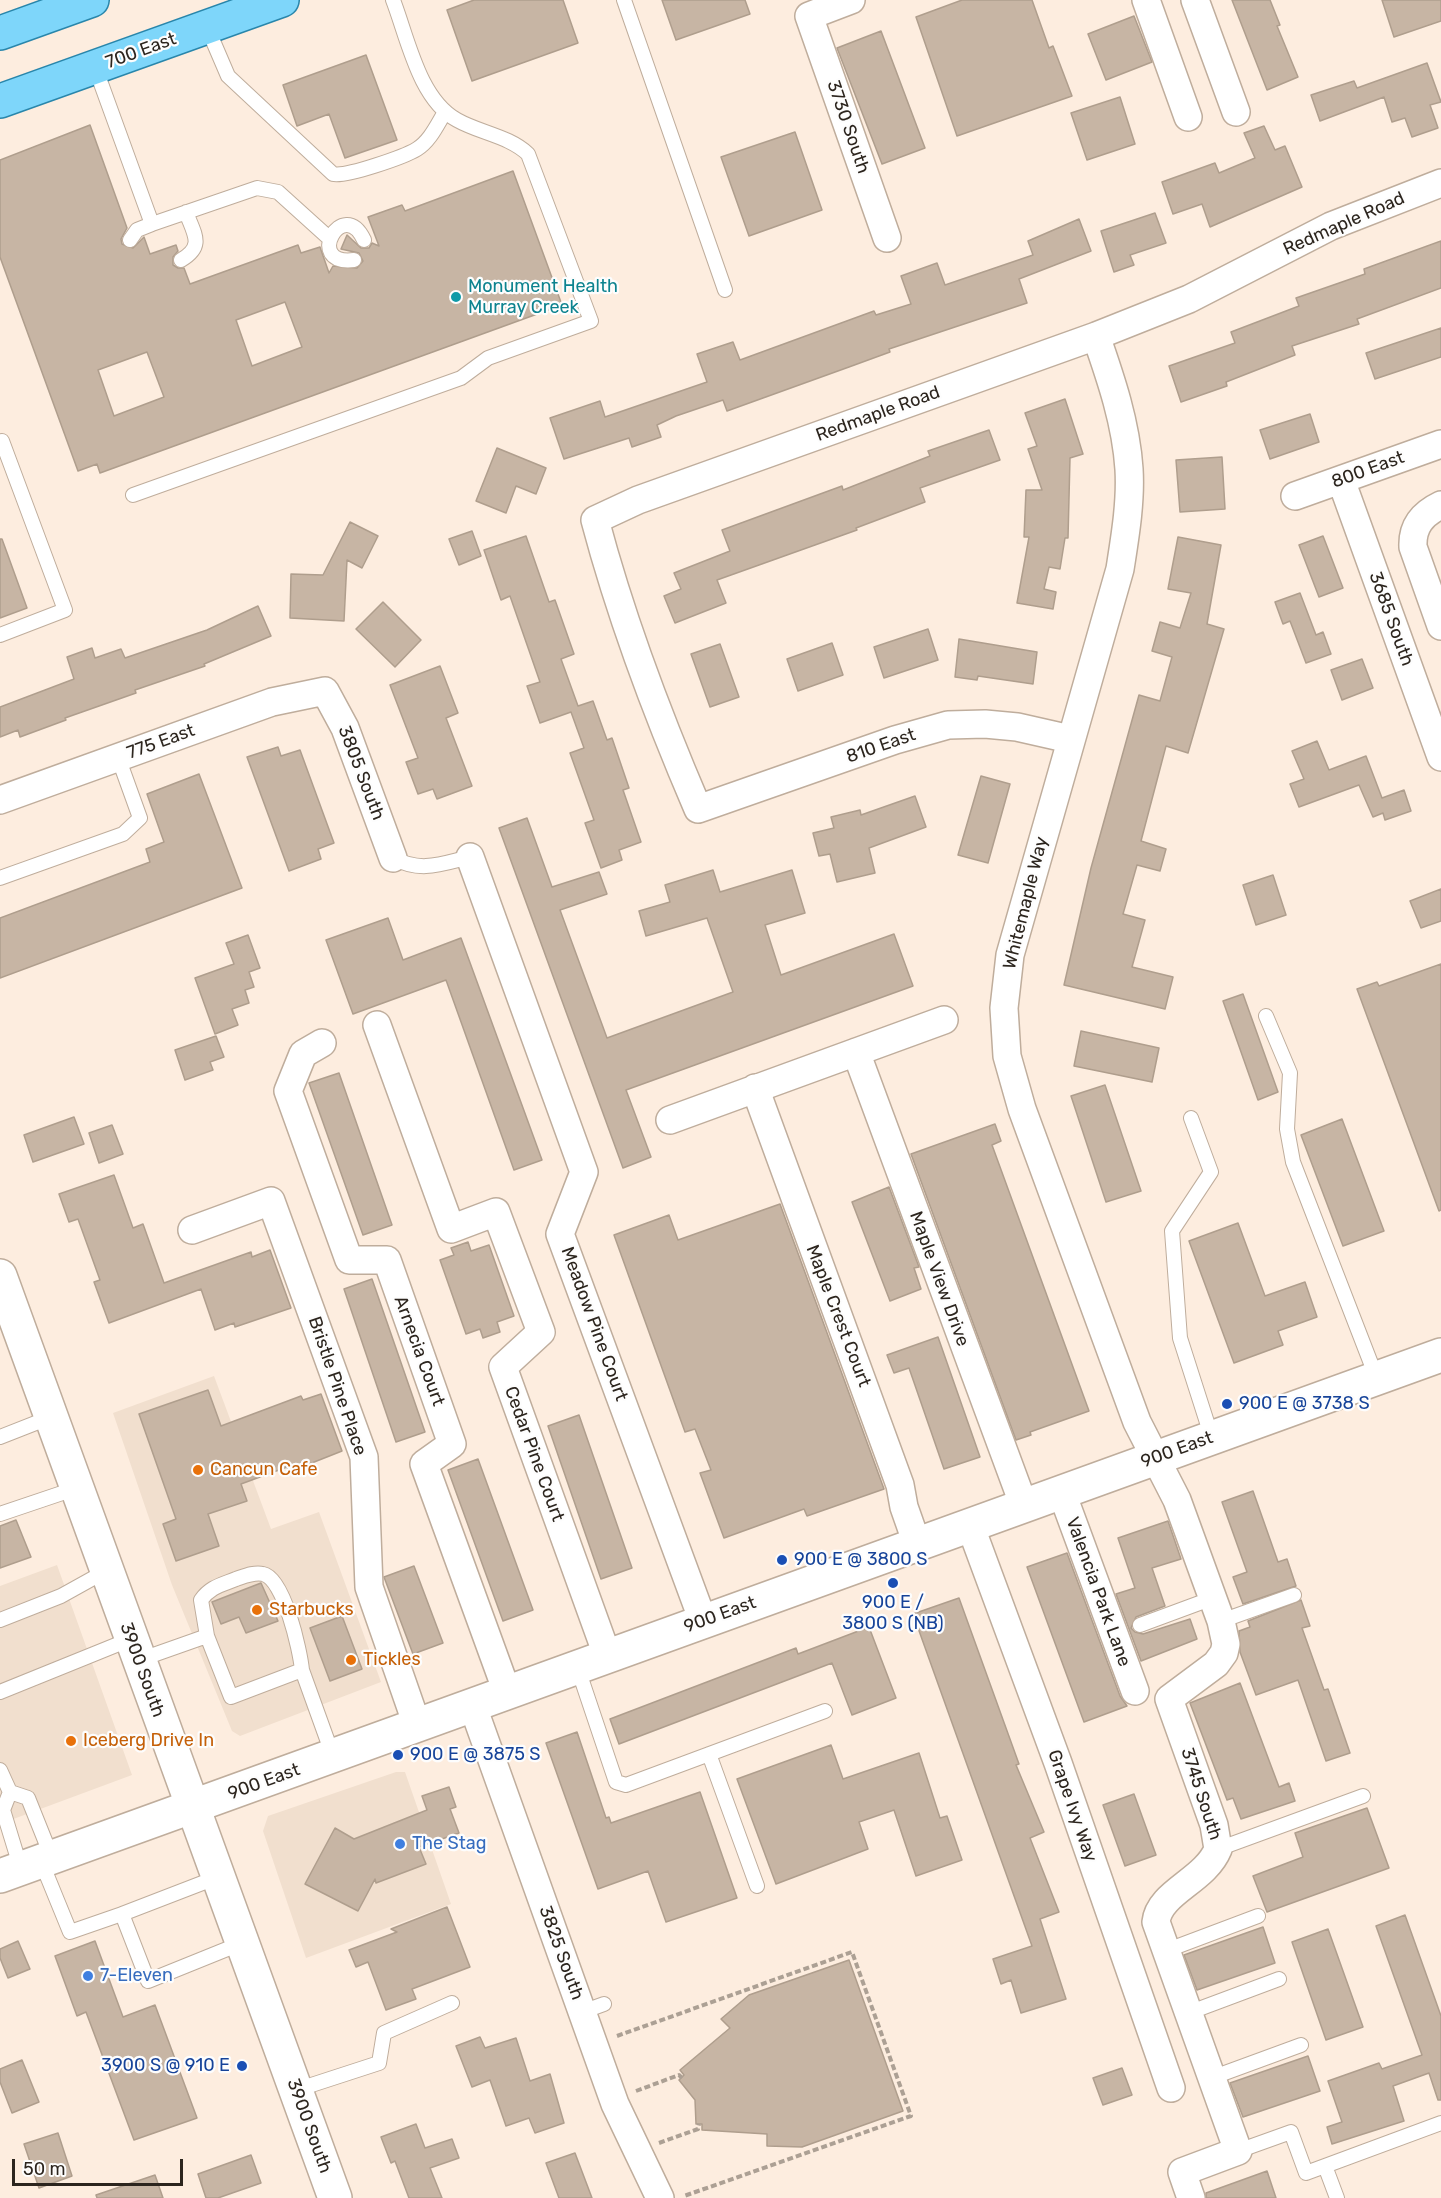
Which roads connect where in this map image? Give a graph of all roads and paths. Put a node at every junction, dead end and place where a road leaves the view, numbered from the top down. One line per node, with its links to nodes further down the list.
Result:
1 (282, 0): 8 (main road, 700 East)
2 (393, 0): 12 (lane)
3 (624, 0): 24 (lane)
4 (851, 0): 19 (street, 3730 South)
5 (1146, 0): 14 (street)
6 (1195, 0): 13 (street)
7 (81, 2): 9 (main road)
8 (202, 13): 10 (main road, 700 East); 12 (lane)
9 (0, 33)
10 (95, 67): 11 (main road, 700 East); 17 (lane)
11 (0, 101)
12 (445, 112): 29 (lane)
13 (1236, 112)
14 (1188, 117)
15 (1441, 183): 25 (street, Redmaple Road)
16 (186, 212): 17 (lane); 18 (lane); 22 (lane)
17 (152, 224): 20 (lane)
18 (330, 238): 21 (lane); 23 (lane)
19 (887, 238)
20 (130, 240)
21 (364, 240)
22 (181, 260)
23 (354, 260)
24 (725, 290)
25 (1096, 336): 35 (street, Whitemaple Way); 39 (street, Redmaple Road)
26 (0, 442): 33 (lane)
27 (1441, 444): 28 (street, 800 East)
28 (1341, 480): 30 (street, 800 East); 36 (street, 3685 South)
29 (133, 495)
30 (1295, 496)
31 (1441, 505): 32 (street)
32 (1441, 626)
33 (0, 635)
34 (325, 690): 37 (street, 775 East); 41 (street, 3805 South)
35 (1070, 739): 39 (street, 810 East); 58 (street, Whitemaple Way)
36 (1441, 757)
37 (118, 758): 38 (street, 775 East); 42 (lane)
38 (0, 800)
39 (698, 809)
40 (470, 857): 41 (lane); 69 (street, Meadow Pine Court)
41 (393, 858)
42 (0, 878)
43 (1266, 1016): 54 (lane)
44 (944, 1020): 47 (street)
45 (376, 1025): 73 (street, Cedar Pine Court)
46 (322, 1043): 78 (street, Arnecia Court)
47 (856, 1052): 48 (street); 61 (street, Maple View Drive)
48 (755, 1088): 50 (street); 64 (street, Maple Crest Court)
49 (1191, 1118): 57 (lane)
50 (670, 1120)
51 (192, 1230): 81 (street, Bristle Pine Place)
52 (3, 1295): 55 (main road, 3900 South)
53 (1441, 1355): 54 (main road, 900 East)
54 (1377, 1379): 57 (main road, 900 East)
55 (51, 1417): 56 (lane); 59 (main road, 3900 South)
56 (0, 1437)
57 (1212, 1438): 58 (main road, 900 East)
58 (1155, 1459): 60 (main road, 900 East); 67 (street, 3745 South)
59 (77, 1488): 62 (lane); 65 (main road, 3900 South)
60 (1062, 1493): 61 (main road, 900 East); 76 (street, Valencia Park Lane)
61 (1024, 1506): 63 (main road, 900 East)
62 (0, 1514)
63 (970, 1525): 64 (main road, 900 East); 103 (street, Grape Ivy Way)
64 (917, 1544): 69 (main road, 900 East)
65 (106, 1571): 68 (lane); 72 (main road, 3900 South)
66 (1294, 1596): 67 (lane)
67 (1217, 1610): 70 (lane); 88 (street, 3745 South)
68 (0, 1620)
69 (703, 1621): 73 (main road, 900 East)
70 (1140, 1625)
71 (207, 1636): 72 (lane); 75 (lane); 75 (lane)
72 (135, 1650): 77 (lane); 87 (main road, 3900 South)
73 (607, 1655): 74 (main road, 900 East)
74 (577, 1666): 78 (main road, 900 East); 82 (lane)
75 (302, 1670): 83 (lane)
76 (1134, 1691)
77 (0, 1692)
78 (507, 1692): 79 (main road, 900 East)
79 (472, 1704): 81 (main road, 900 East); 111 (street, 3825 South)
80 (825, 1711): 82 (lane)
81 (417, 1725): 83 (main road, 900 East)
82 (709, 1754): 91 (lane)
83 (333, 1756): 87 (main road, 900 East)
84 (0, 1770): 85 (lane)
85 (10, 1792): 89 (lane); 89 (lane)
86 (1364, 1796): 88 (lane)
87 (193, 1807): 89 (main road, 900 East); 90 (main road, 3900 South)
88 (1218, 1849): 95 (street, 3745 South)
89 (28, 1866): 92 (lane)
90 (218, 1877): 92 (lane); 94 (main road, 3900 South)
91 (757, 1886)
92 (122, 1914): 94 (lane)
93 (1258, 1916): 95 (lane)
94 (242, 1943): 104 (main road, 3900 South)
95 (1165, 1951): 98 (street, 3745 South)
96 (1279, 1979): 98 (lane)
97 (452, 2002): 104 (lane)
98 (1188, 2013): 102 (street, 3745 South)
99 (616, 2036): 111 (path)
100 (1301, 2045): 102 (lane)
101 (682, 2078): 105 (path)
102 (1211, 2078): 109 (street, 3745 South)
103 (1171, 2088)
104 (296, 2090): 112 (main road, 3900 South)
105 (636, 2091)
106 (1441, 2123): 110 (lane)
107 (699, 2124): 108 (path)
108 (658, 2144)
109 (1238, 2151): 110 (lane); 113 (street)
110 (1325, 2166): 114 (lane)
111 (672, 2197)
112 (335, 2198)
113 (1191, 2198)
114 (1337, 2198)

